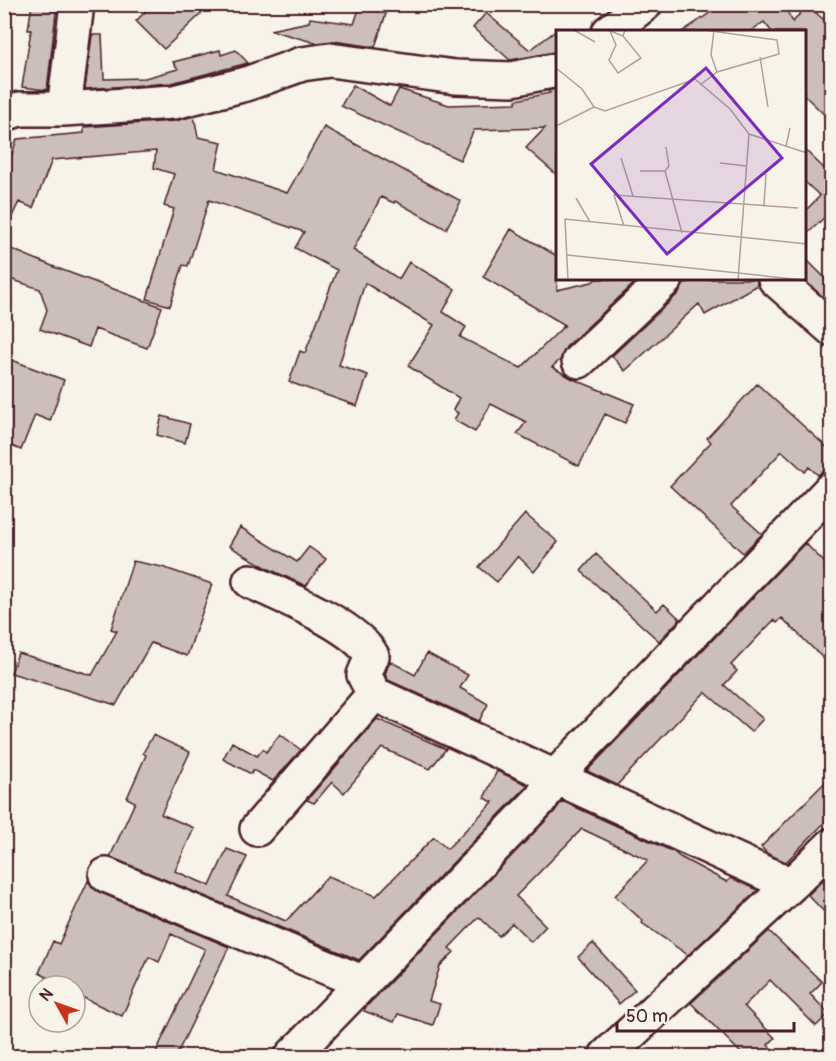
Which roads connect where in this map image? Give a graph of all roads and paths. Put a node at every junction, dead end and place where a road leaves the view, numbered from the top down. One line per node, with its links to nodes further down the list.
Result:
1 (77, 4): 5 (street)
2 (645, 4): 3 (street)
3 (612, 30)
4 (556, 70): 5 (street)
5 (64, 110): 6 (street)
6 (4, 116)
7 (665, 280): 10 (street)
8 (776, 280): 9 (street)
9 (831, 329)
10 (579, 361)
11 (831, 488): 14 (street)
12 (250, 581): 13 (street)
13 (374, 694): 14 (street); 15 (street)
14 (554, 778): 18 (street); 19 (street)
15 (256, 829)
16 (831, 845): 18 (street)
17 (105, 875): 19 (street)
18 (791, 885): 21 (street)
19 (364, 983): 20 (street)
20 (292, 1056)
21 (606, 1056)

